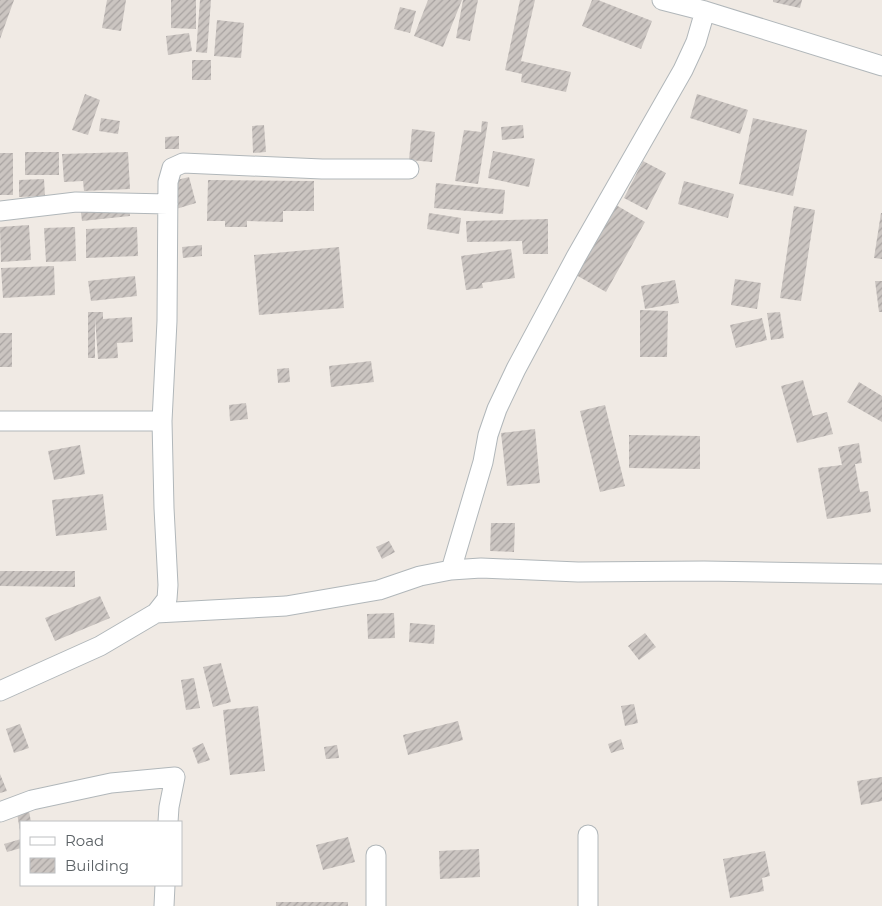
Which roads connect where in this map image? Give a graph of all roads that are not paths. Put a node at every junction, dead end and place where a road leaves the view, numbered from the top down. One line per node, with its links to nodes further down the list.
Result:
1 (662, 0): 2 (street)
2 (682, 2): 3 (street)
3 (706, 11): 4 (street); 10 (street)
4 (882, 66)
5 (409, 169): 6 (street)
6 (168, 204): 7 (street); 9 (street)
7 (0, 211)
8 (0, 421): 9 (street)
9 (162, 421): 12 (street)
10 (450, 570): 11 (street); 12 (street)
11 (882, 574)
12 (156, 614): 13 (street)
13 (0, 691)
14 (0, 812): 15 (street)
15 (168, 821)
16 (588, 835): 21 (street)
17 (376, 855): 20 (street)
18 (165, 886): 19 (street)
19 (164, 906)
20 (376, 906)
21 (588, 906)

